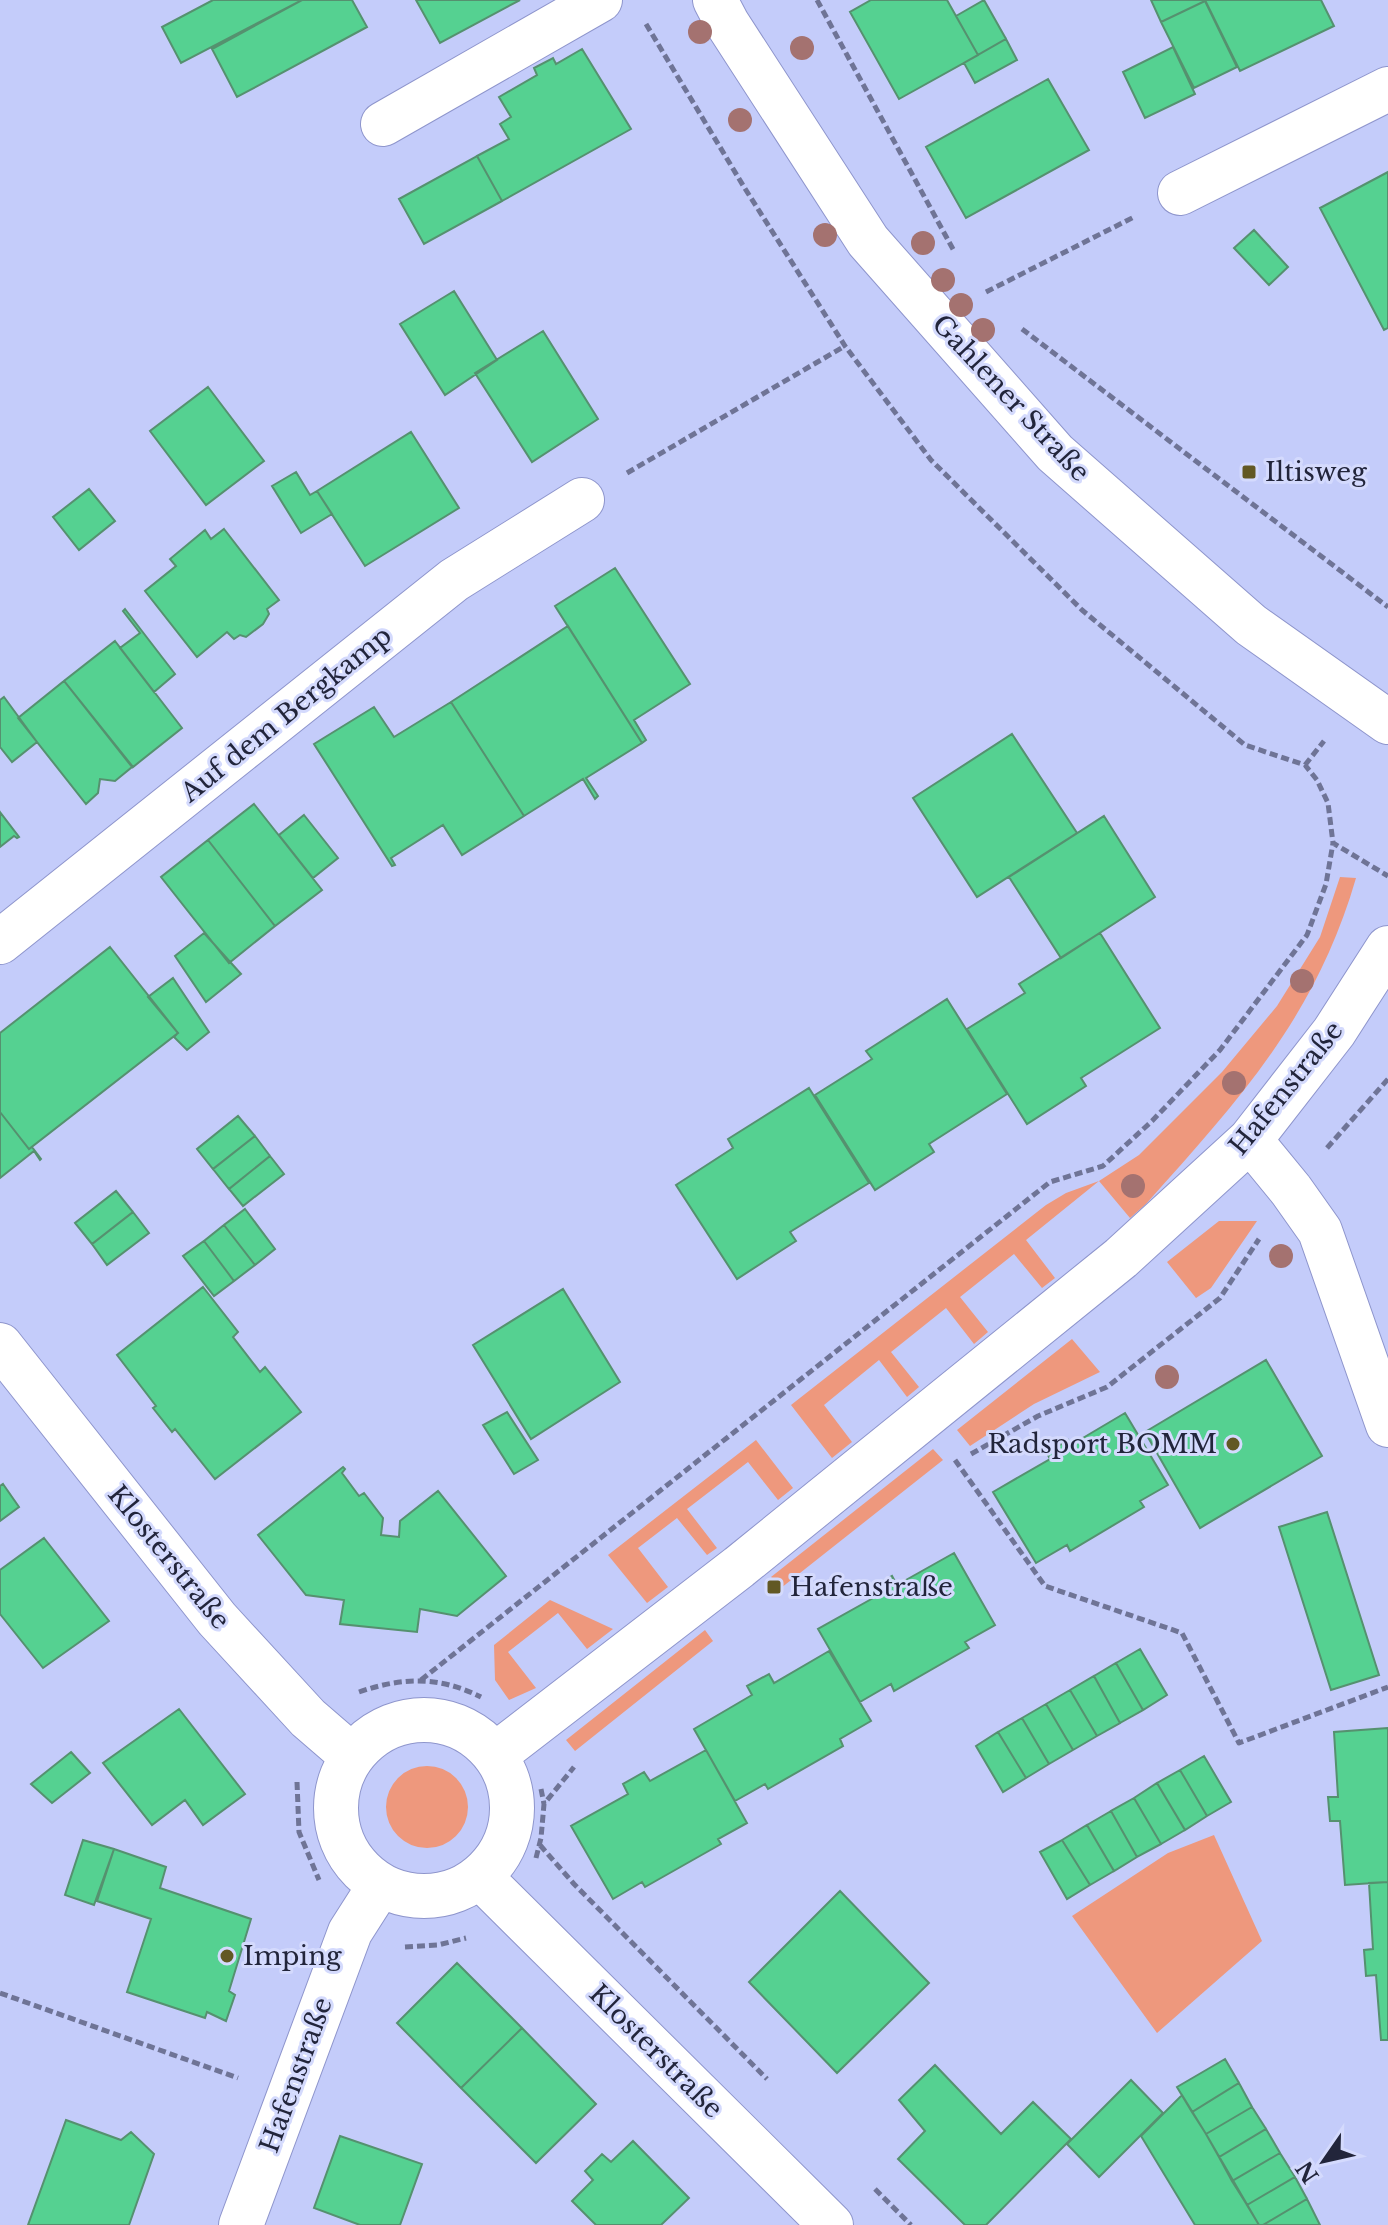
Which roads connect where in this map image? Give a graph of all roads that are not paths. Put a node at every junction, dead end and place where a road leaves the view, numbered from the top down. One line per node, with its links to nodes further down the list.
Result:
1 (715, 0): 7 (street, Gahlener Straße)
2 (620, 7): 4 (street)
3 (1388, 89): 5 (street)
4 (383, 124)
5 (1180, 193)
6 (582, 500): 8 (street, Auf dem Bergkamp)
7 (1388, 722)
8 (0, 942)
9 (1388, 948): 10 (street, Hafenstraße)
10 (1250, 1140): 12 (street); 13 (street, Hafenstraße)
11 (0, 1345): 14 (street, Klosterstraße)
12 (1388, 1425)
13 (508, 1746): 14 (street); 15 (street)
14 (352, 1756): 16 (street)
15 (480, 1877): 16 (street); 18 (street, Klosterstraße)
16 (380, 1885): 17 (street, Hafenstraße)
17 (241, 2225)
18 (831, 2225)

